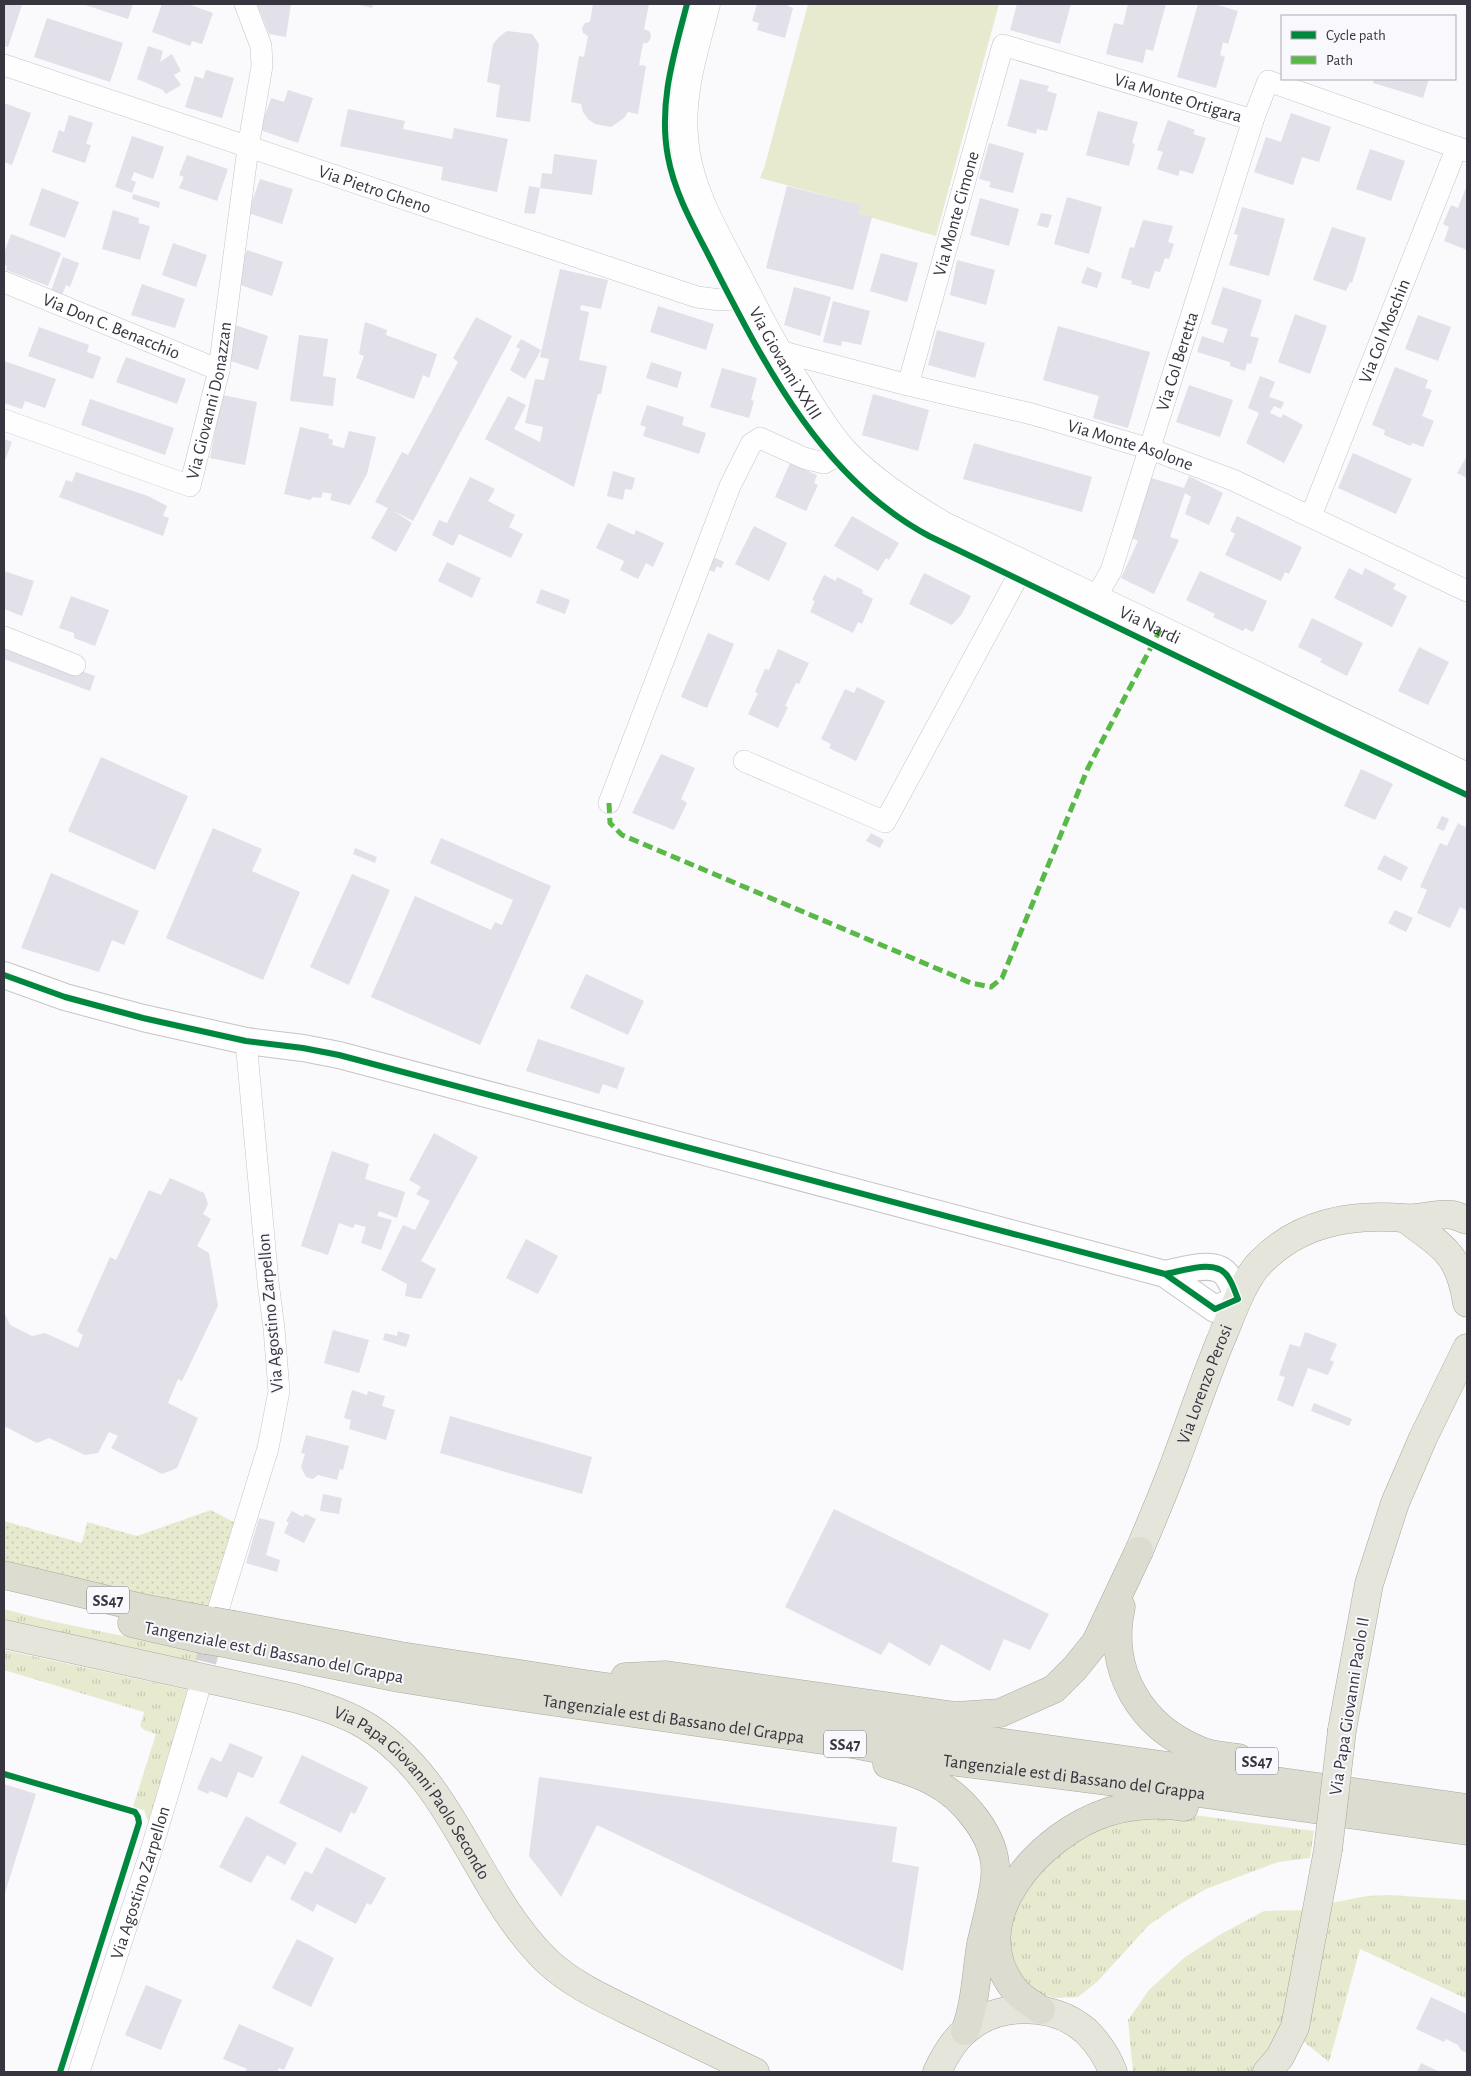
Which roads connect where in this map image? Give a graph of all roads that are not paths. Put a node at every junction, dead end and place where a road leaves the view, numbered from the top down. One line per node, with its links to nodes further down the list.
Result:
1 (245, 4): 6 (street, Via Giovanni Donazzan)
2 (706, 4): 9 (main road, Via Giovanni XXIII)
3 (1003, 44): 5 (street, Via Monte Ortigara); 12 (street, Via Monte Cimone)
4 (4, 65): 6 (street, Via Pietro Gheno)
5 (1253, 120): 7 (street, Via Monte Ortigara); 14 (street, Via Col Beretta)
6 (248, 148): 9 (street, Via Pietro Gheno); 11 (street, Via Giovanni Donazzan)
7 (1462, 149): 16 (street, Via Col Moschin)
8 (4, 282): 11 (street, Via Don C. Benacchio)
9 (748, 298): 10 (main road, Via Giovanni XXIII)
10 (775, 350): 12 (street, Via Monte Asolone); 15 (main road, Via Giovanni XXIII)
11 (219, 370): 13 (street, Via Giovanni Donazzan)
12 (908, 385): 14 (street, Via Monte Asolone)
13 (4, 420)
14 (1150, 448): 16 (street, Via Monte Asolone); 19 (street, Via Col Beretta)
15 (844, 452): 17 (main road, Via Nardi); 24 (street)
16 (1311, 516): 18 (street, Via Monte Asolone)
17 (1024, 565): 19 (main road, Via Nardi); 22 (street)
18 (1467, 591)
19 (1095, 599): 23 (main road, Via Nardi)
20 (4, 637): 21 (street)
21 (75, 665)
22 (744, 761)
23 (1467, 777)
24 (609, 802)
25 (4, 975): 26 (street)
26 (246, 1041): 30 (street); 37 (street, Via Agostino Zarpellon)
27 (1462, 1216): 28 (main road)
28 (1406, 1219): 29 (main road); 31 (main road); 32 (main road)
29 (1467, 1245)
30 (1165, 1274): 31 (street, Via Lorenzo Perosi); 31 (street)
31 (1238, 1299): 34 (main road, Via Lorenzo Perosi)
32 (1467, 1303)
33 (1467, 1348): 45 (main road, Via Papa Giovanni Paolo II, bridge)
34 (1139, 1551): 39 (highway); 42 (highway, SS47)
35 (4, 1575): 37 (highway, Tangenziale est di Bassano del Grappa / SS47)
36 (4, 1592): 37 (highway, Tangenziale est di Bassano del Grappa / SS47)
37 (219, 1627): 39 (highway, Tangenziale est di Bassano del Grappa / SS47); 40 (highway, Tangenziale est di Bassano del Grappa / SS47)
38 (4, 1634): 50 (main road, Via Papa Giovanni Paolo Secondo)
39 (585, 1684): 43 (highway, Tangenziale est di Bassano del Grappa / SS47)
40 (486, 1692): 44 (highway, Tangenziale est di Bassano del Grappa / SS47); 48 (highway)
41 (198, 1693): 49 (street, Via Agostino Zarpellon)
42 (1467, 1790)
43 (1467, 1808)
44 (1467, 1831)
45 (1332, 1835): 46 (highway); 47 (highway); 53 (main road, Via Papa Giovanni Paolo II)
46 (1467, 1846)
47 (1041, 2010): 48 (main road); 52 (main road)
48 (965, 2031): 51 (main road)
49 (79, 2072)
50 (755, 2072)
51 (937, 2072)
52 (1113, 2072)
53 (1267, 2072)

